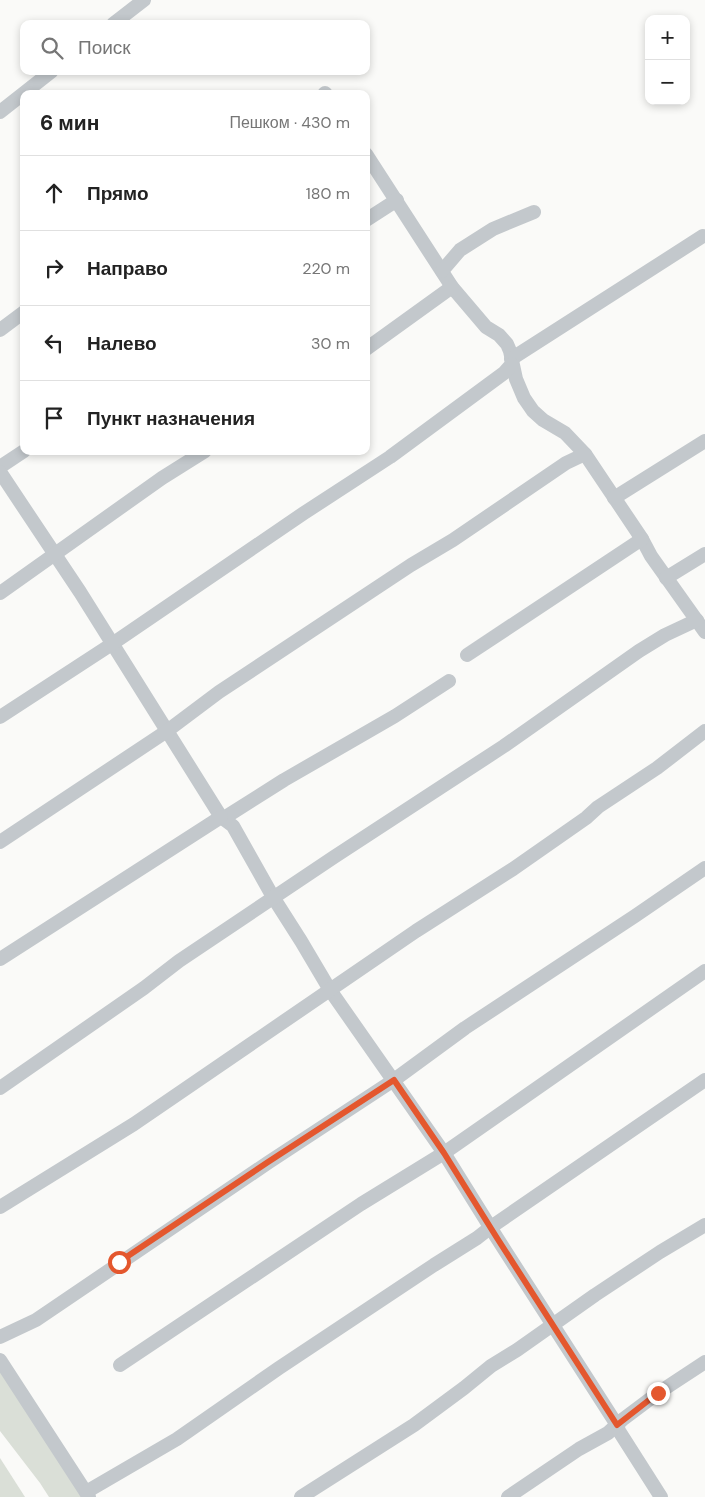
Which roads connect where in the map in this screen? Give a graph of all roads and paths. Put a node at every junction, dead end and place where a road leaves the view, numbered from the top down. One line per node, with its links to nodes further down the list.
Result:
1 (144, 0): 2 (street)
2 (118, 20)
3 (47, 75): 4 (street)
4 (28, 90)
5 (20, 96): 6 (street)
6 (0, 112)
7 (370, 160): 8 (street)
8 (397, 200): 10 (street); 12 (street)
9 (534, 212): 12 (street)
10 (370, 217)
11 (703, 236): 17 (street)
12 (442, 271): 13 (street)
13 (452, 288): 16 (street); 17 (street)
14 (20, 315): 15 (street)
15 (0, 330)
16 (370, 346)
17 (512, 361): 20 (street); 31 (street)
18 (705, 441): 24 (street)
19 (20, 454): 22 (street)
20 (585, 454): 24 (street); 35 (street)
21 (199, 455): 26 (street)
22 (0, 467)
23 (0, 472): 26 (street)
24 (614, 498): 25 (street)
25 (642, 539): 28 (street); 32 (street)
26 (55, 554): 29 (street); 31 (street)
27 (705, 554): 28 (street)
28 (666, 578): 30 (street)
29 (0, 593)
30 (701, 626): 40 (street)
31 (112, 644): 34 (street); 35 (street)
32 (467, 655)
33 (449, 681): 37 (street)
34 (0, 718)
35 (167, 731): 37 (street); 38 (street)
36 (705, 731): 43 (street)
37 (222, 817): 40 (street); 41 (street)
38 (0, 842)
39 (705, 868): 44 (street)
40 (274, 897): 43 (street); 46 (street)
41 (0, 959)
42 (705, 972): 47 (street)
43 (330, 990): 44 (street); 48 (street)
44 (394, 1080): 47 (street); 52 (street)
45 (705, 1080): 50 (street)
46 (0, 1088)
47 (444, 1153): 50 (street); 55 (street)
48 (0, 1207)
49 (705, 1225): 51 (street)
50 (491, 1226): 51 (street); 57 (street)
51 (553, 1324): 56 (street); 58 (street)
52 (0, 1338)
53 (0, 1360): 57 (street)
54 (705, 1362): 56 (street)
55 (120, 1365)
56 (617, 1425): 59 (street); 60 (street)
57 (87, 1494)
58 (301, 1497)
59 (508, 1497)
60 (661, 1497)

